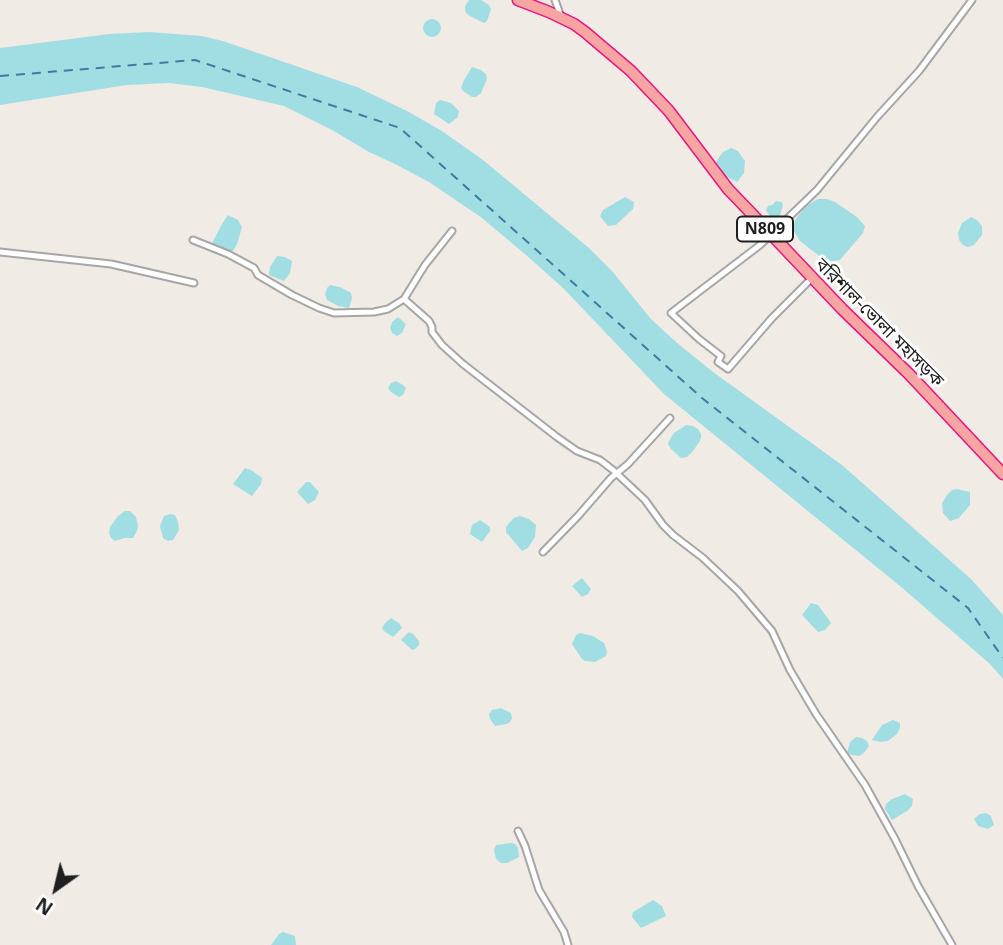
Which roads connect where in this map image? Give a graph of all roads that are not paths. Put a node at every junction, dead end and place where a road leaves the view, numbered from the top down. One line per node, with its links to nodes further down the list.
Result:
1 (518, 0): 4 (highway, বরিশাল-ভোলা মহাসড়ক / N809)
2 (555, 0): 4 (street)
3 (972, 0): 6 (street)
4 (561, 17): 6 (highway, বরিশাল-ভোলা মহাসড়ক / N809)
5 (452, 230): 11 (street)
6 (771, 235): 9 (highway, বরিশাল-ভোলা মহাসড়ক / N809); 9 (street)
7 (193, 240): 11 (street)
8 (0, 252): 10 (street)
9 (812, 278): 14 (highway, বরিশাল-ভোলা মহাসড়ক / N809)
10 (194, 283)
11 (404, 299): 13 (street)
12 (670, 418): 13 (street)
13 (616, 474): 15 (street); 18 (street)
14 (1003, 474)
15 (543, 552)
16 (518, 831): 17 (street)
17 (568, 945)
18 (952, 945)

